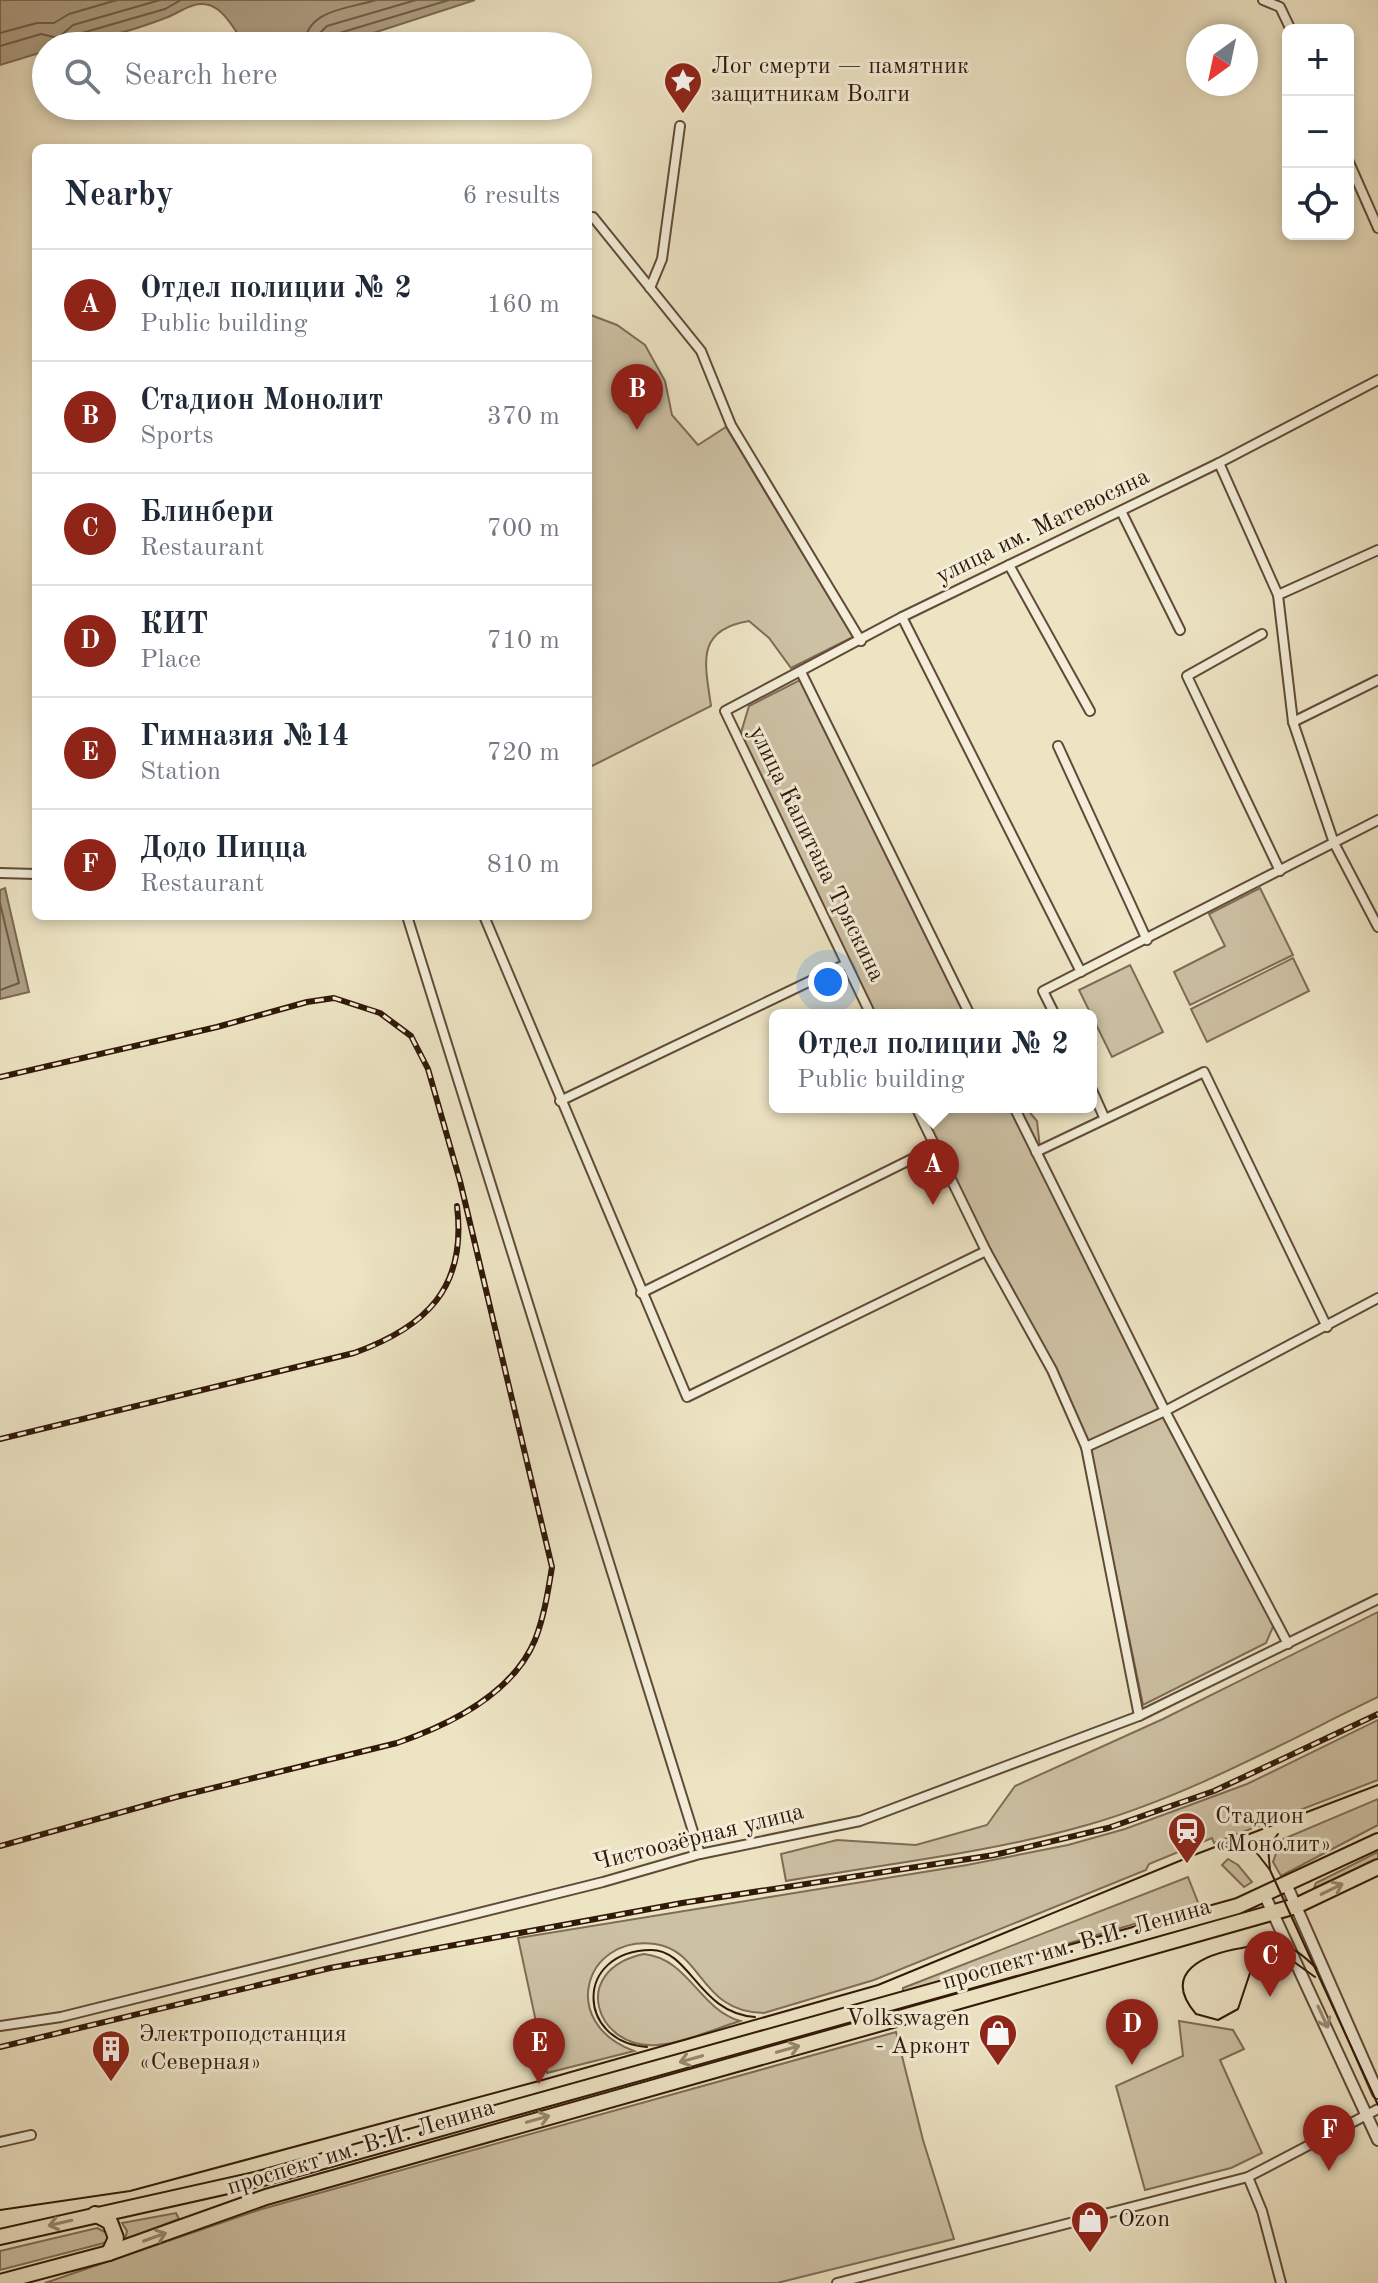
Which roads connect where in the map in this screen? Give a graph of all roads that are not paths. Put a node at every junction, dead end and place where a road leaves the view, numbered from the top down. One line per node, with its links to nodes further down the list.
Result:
1 (1263, 0): 2 (street)
2 (1288, 24)
3 (680, 126): 7 (street)
4 (1352, 168): 6 (street)
5 (592, 217): 7 (street)
6 (1378, 228)
7 (650, 288): 17 (street)
8 (1378, 380): 9 (street, улица им. Матевосяна)
9 (1219, 463): 10 (street, улица им. Матевосяна); 13 (street)
10 (1121, 511): 12 (street, улица им. Матевосяна); 15 (street)
11 (1378, 550): 13 (street)
12 (1009, 565): 14 (street, улица им. Матевосяна); 21 (street)
13 (1278, 595): 22 (street)
14 (902, 617): 17 (street, улица им. Матевосяна); 34 (street)
15 (1180, 630)
16 (1262, 634): 26 (street)
17 (861, 641): 18 (street, улица им. Матевосяна)
18 (801, 672): 20 (street, улица им. Матевосяна); 36 (street)
19 (1378, 680): 22 (street)
20 (725, 711): 33 (street, улица Капитана Тряскина)
21 (1090, 711)
22 (1293, 722): 25 (street)
23 (1058, 746): 32 (street)
24 (1378, 820): 25 (street)
25 (1334, 843): 26 (street); 31 (street)
26 (1280, 871): 32 (street)
27 (0, 873): 28 (street)
28 (32, 874)
29 (408, 920): 55 (street)
30 (486, 920): 38 (street)
31 (1378, 927)
32 (1147, 940): 34 (street)
33 (846, 964): 35 (street, улица Капитана Тряскина); 38 (street)
34 (1081, 972): 37 (street)
35 (868, 1009)
36 (967, 1009)
37 (1052, 1009)
38 (560, 1101): 46 (street)
39 (1097, 1101): 42 (street)
40 (919, 1113): 43 (street)
41 (1017, 1113): 44 (street)
42 (1104, 1117): 44 (street); 48 (street)
43 (936, 1147): 45 (street); 46 (street)
44 (1036, 1152): 49 (street)
45 (986, 1251): 46 (street); 50 (street)
46 (641, 1293)
47 (1378, 1298): 48 (street)
48 (1327, 1327): 49 (street)
49 (1165, 1411): 50 (street); 52 (street)
50 (1086, 1447): 53 (street)
51 (1378, 1599): 52 (street, Чистоозёрная улица)
52 (1288, 1644): 53 (street, Чистоозёрная улица)
53 (1139, 1716): 55 (street, Чистоозёрная улица)
54 (1378, 1841): 57 (main road, проспект им. В.И. Ленина)
55 (700, 1854): 61 (street, Чистоозёрная улица)
56 (1378, 1867): 59 (main road, проспект им. В.И. Ленина, one-way to 56)
57 (1287, 1886): 58 (main road, проспект им. В.И. Ленина); 59 (street)
58 (1265, 1896): 60 (street); 68 (main road, проспект им. В.И. Ленина, one-way to 68)
59 (1296, 1906): 60 (main road, проспект им. В.И. Ленина); 62 (street)
60 (1274, 1912): 63 (street, one-way to 63); 70 (main road, проспект им. В.И. Ленина, one-way to 60)
61 (0, 2026)
62 (1378, 2093)
63 (1373, 2112): 65 (street); 67 (street)
64 (31, 2135): 66 (street)
65 (1378, 2140)
66 (0, 2142)
67 (1248, 2177): 73 (street); 74 (street)
68 (95, 2214): 69 (main road, проспект им. В.И. Ленина, one-way to 69); 70 (main road)
69 (0, 2237)
70 (109, 2253): 71 (main road, проспект им. В.И. Ленина)
71 (37, 2278): 72 (main road, проспект им. В.И. Ленина)
72 (0, 2282)
73 (837, 2283)
74 (1281, 2283)

